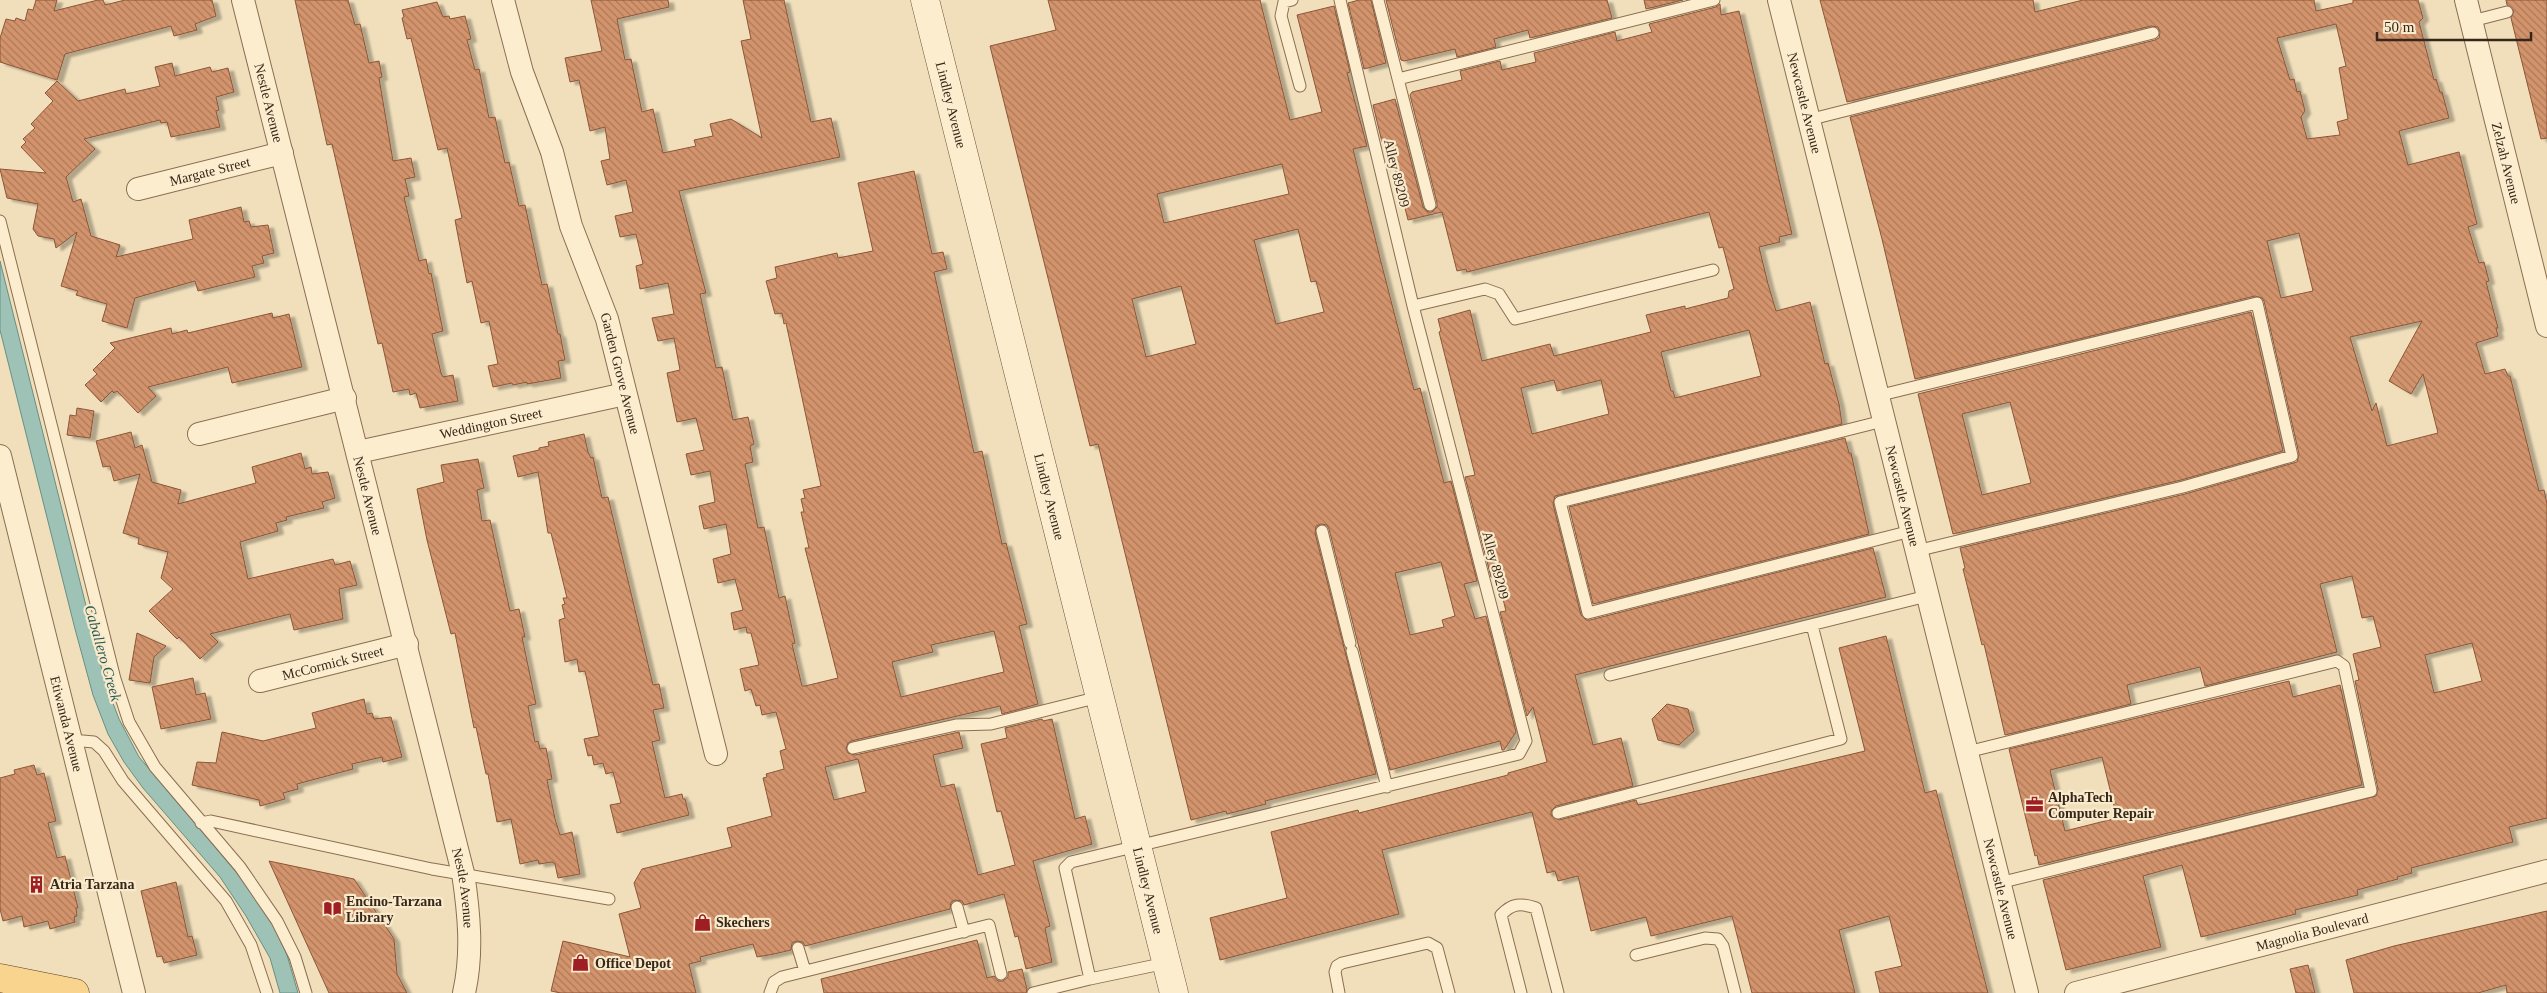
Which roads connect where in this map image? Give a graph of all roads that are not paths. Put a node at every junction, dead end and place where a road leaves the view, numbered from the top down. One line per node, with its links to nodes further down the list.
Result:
1 (244, 0): 15 (street, Nestle Avenue)
2 (503, 0): 22 (street, Garden Grove Avenue)
3 (925, 0): 36 (main road, Lindley Avenue)
4 (1292, 0): 13 (lane)
5 (1340, 0): 20 (lane, Alley 89209)
6 (1378, 0): 12 (lane)
7 (1714, 0): 12 (lane)
8 (1779, 0): 14 (street, Newcastle Avenue)
9 (2469, 10): 10 (lane); 21 (street, Zelzah Avenue)
10 (2506, 12)
11 (2153, 33): 14 (lane)
12 (1398, 79): 17 (lane)
13 (1300, 86)
14 (1808, 120): 23 (street, Newcastle Avenue)
15 (282, 153): 16 (street, Margate Street); 24 (street, Nestle Avenue)
16 (138, 189)
17 (1430, 205)
18 (0, 221): 43 (lane)
19 (1713, 270): 20 (lane)
20 (1413, 306): 41 (lane, Alley 89209)
21 (2547, 326)
22 (625, 394): 27 (street, Weddington Street); 40 (street, Garden Grove Avenue)
23 (1877, 396): 25 (street, Newcastle Avenue); 30 (lane)
24 (345, 398): 26 (street); 27 (street, Nestle Avenue)
25 (1883, 421): 30 (street, Newcastle Avenue); 30 (lane)
26 (199, 434)
27 (358, 452): 33 (street, Nestle Avenue)
28 (0, 456): 37 (street, Etiwanda Avenue)
29 (1322, 531): 41 (lane)
30 (1913, 541): 31 (street, Newcastle Avenue)
31 (1927, 596): 32 (lane); 39 (street, Newcastle Avenue)
32 (1812, 625): 34 (lane); 42 (lane)
33 (407, 644): 35 (street, McCormick Street); 46 (street, Nestle Avenue)
34 (1610, 675)
35 (260, 681)
36 (1099, 697): 38 (lane); 44 (main road, Lindley Avenue)
37 (71, 740): 59 (street, Etiwanda Avenue); 60 (lane)
38 (853, 748)
39 (1967, 752): 47 (street, Newcastle Avenue); 47 (lane)
40 (716, 754)
41 (1387, 787): 44 (lane, Alley 89209)
42 (1558, 813)
43 (201, 822): 46 (lane); 61 (lane)
44 (1136, 846): 53 (main road, Lindley Avenue); 57 (lane, Alley 89209)
45 (2547, 871): 72 (street, Magnolia Boulevard)
46 (463, 873): 48 (lane); 62 (street, Nestle Avenue)
47 (1999, 883): 71 (street, Newcastle Avenue)
48 (608, 899)
49 (957, 907): 50 (lane)
50 (964, 932): 54 (lane); 55 (lane)
51 (798, 948): 54 (lane)
52 (1636, 955): 70 (lane)
53 (1166, 963): 57 (lane); 65 (main road, Lindley Avenue)
54 (805, 971): 63 (lane)
55 (1001, 974)
56 (0, 978): 58 (main road)
57 (1090, 979): 64 (lane)
58 (75, 993)
59 (134, 993)
60 (268, 993)
61 (306, 993)
62 (464, 993)
63 (770, 993)
64 (1033, 993)
65 (1174, 993)
66 (1339, 993): 67 (lane)
67 (1449, 993)
68 (1521, 993): 69 (lane)
69 (1558, 993)
70 (1735, 993)
71 (2026, 993)
72 (2076, 993)

